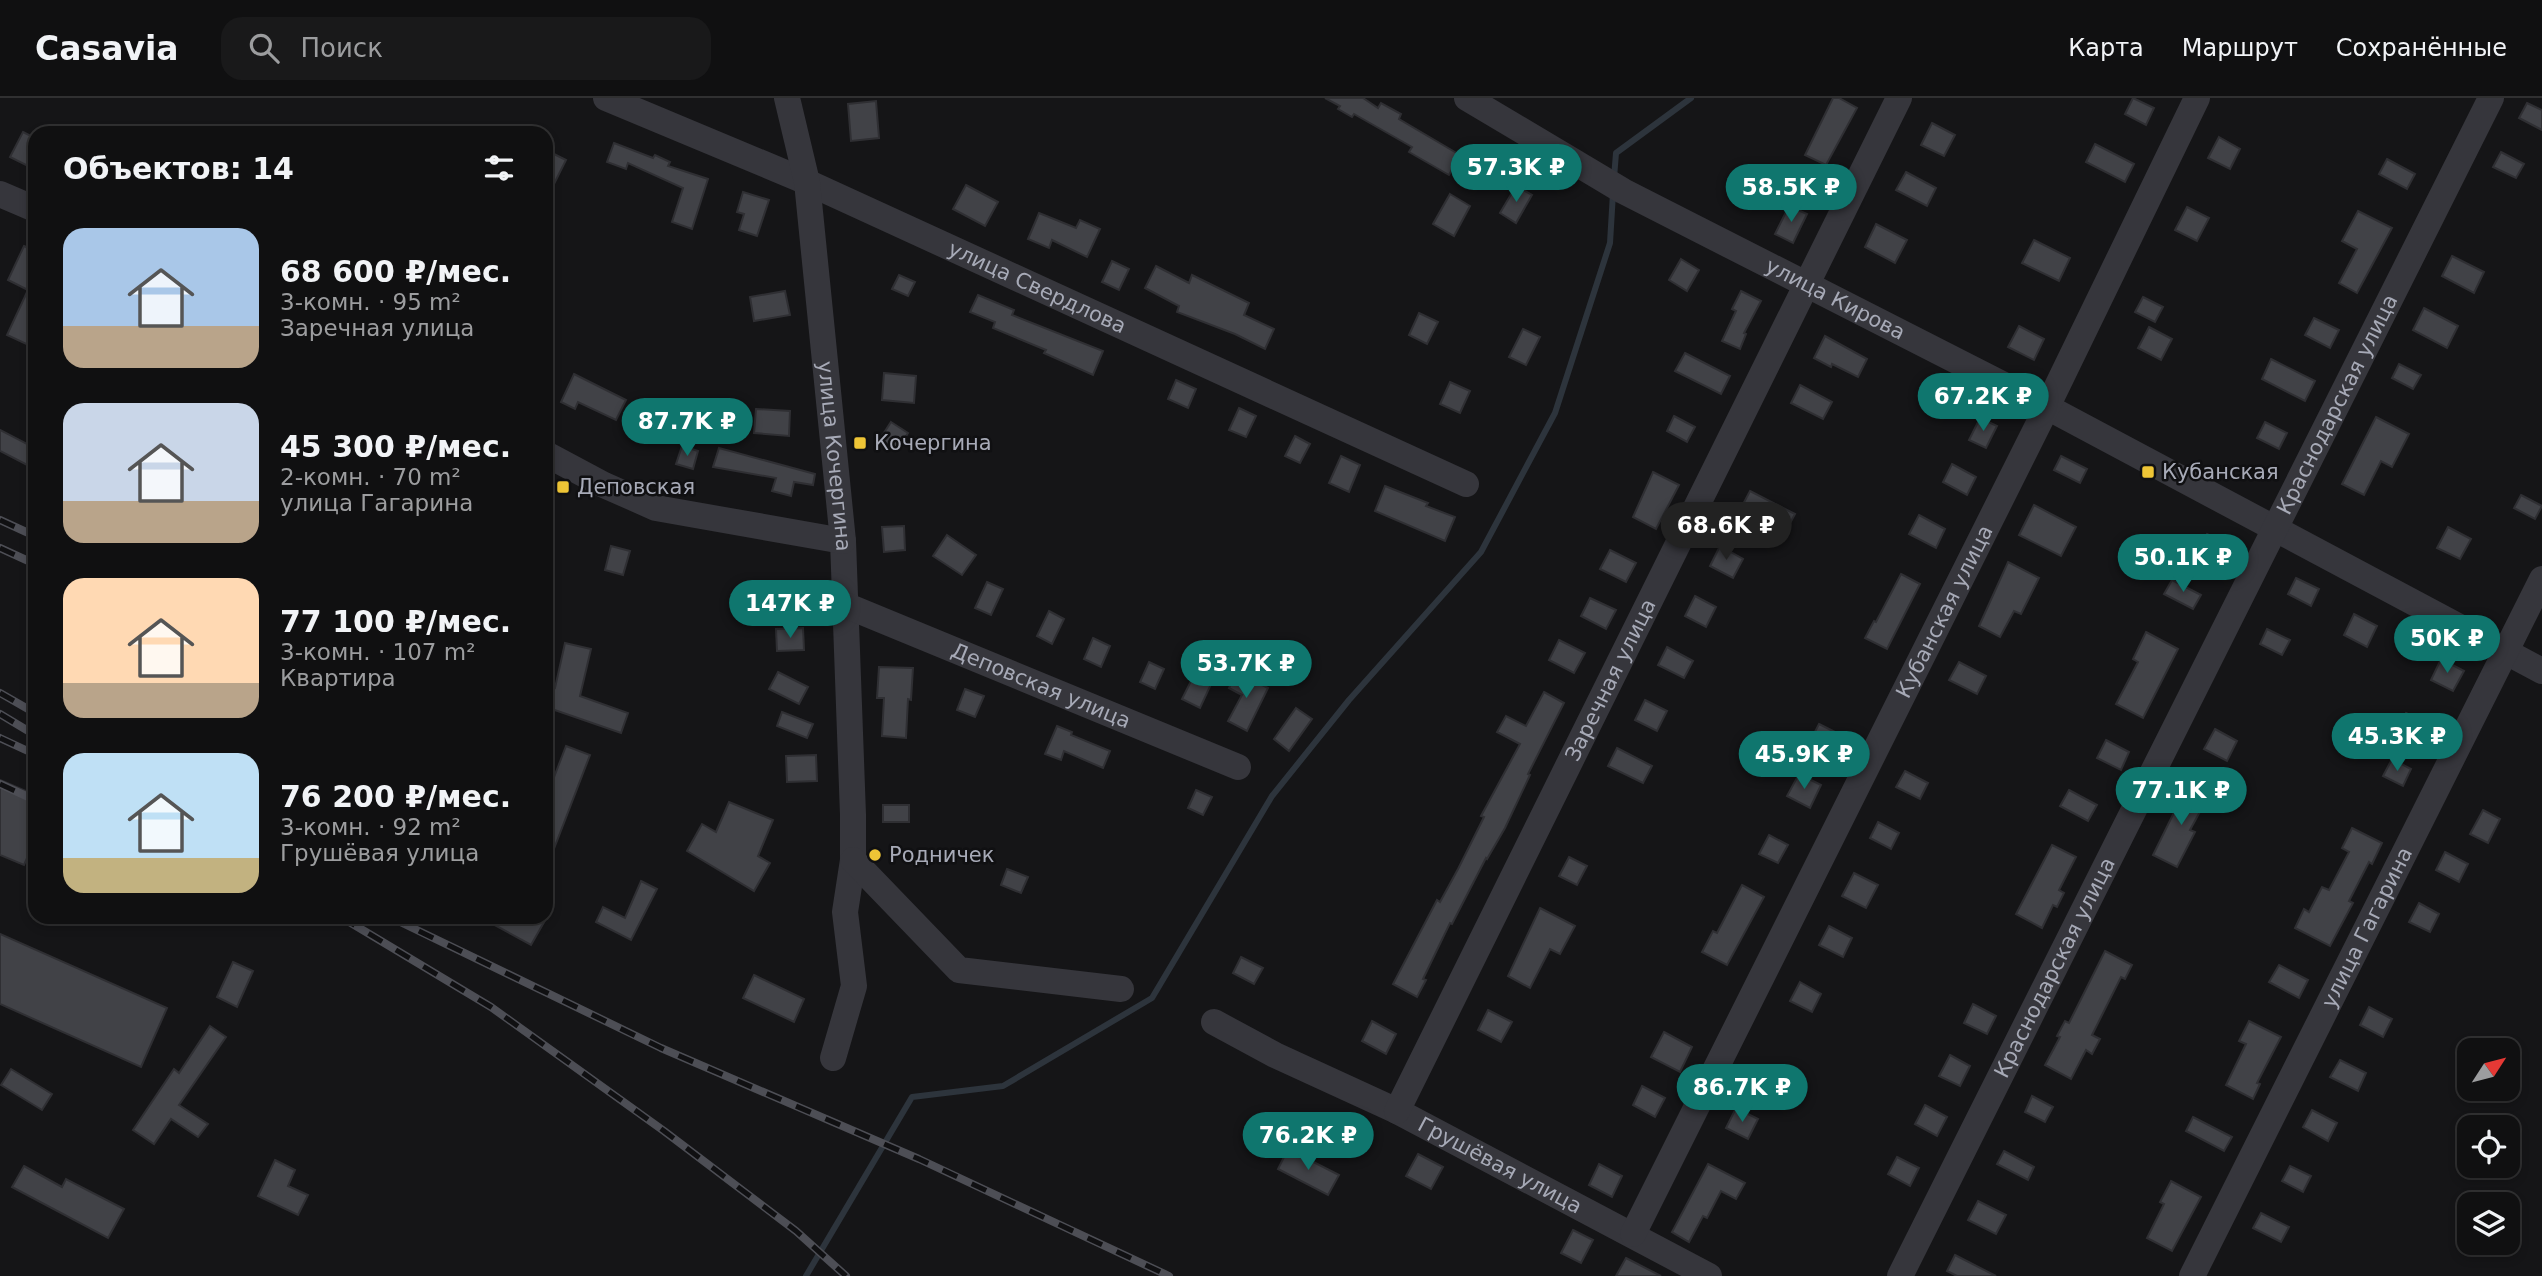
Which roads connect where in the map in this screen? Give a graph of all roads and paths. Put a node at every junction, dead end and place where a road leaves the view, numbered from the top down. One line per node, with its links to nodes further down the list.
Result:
1 (606, 98): 7 (street, улица Свердлова)
2 (787, 98): 7 (street, улица Кочергина)
3 (1467, 98): 10 (street, улица Кирова)
4 (1899, 98): 10 (street, Заречная улица)
5 (2197, 98): 11 (street, Кубанская улица)
6 (2491, 98): 14 (street, Краснодарская улица)
7 (807, 182): 13 (street, улица Свердлова); 15 (street, улица Кочергина)
8 (0, 194): 9 (street)
9 (28, 206)
10 (1806, 285): 11 (street, улица Кирова); 25 (street, Заречная улица)
11 (2047, 407): 14 (street, улица Кирова); 26 (street, Кубанская улица)
12 (553, 458): 15 (street)
13 (1466, 484)
14 (2276, 529): 18 (street, улица Кирова); 28 (street, Краснодарская улица)
15 (843, 541): 17 (street, улица Кочергина)
16 (2542, 579): 18 (street, улица Гагарина)
17 (845, 605): 20 (street, Деповская улица); 21 (street, улица Кочергина)
18 (2506, 652): 19 (street, улица Кирова); 29 (street, улица Гагарина)
19 (2542, 671)
20 (1238, 767)
21 (853, 860): 22 (street); 24 (street, улица Кочергина)
22 (1121, 989)
23 (1214, 1022): 25 (street, Грушёвая улица)
24 (833, 1058)
25 (1397, 1111): 26 (street, Грушёвая улица)
26 (1633, 1234): 27 (street, Грушёвая улица)
27 (1709, 1276)
28 (1900, 1276)
29 (2192, 1276)

